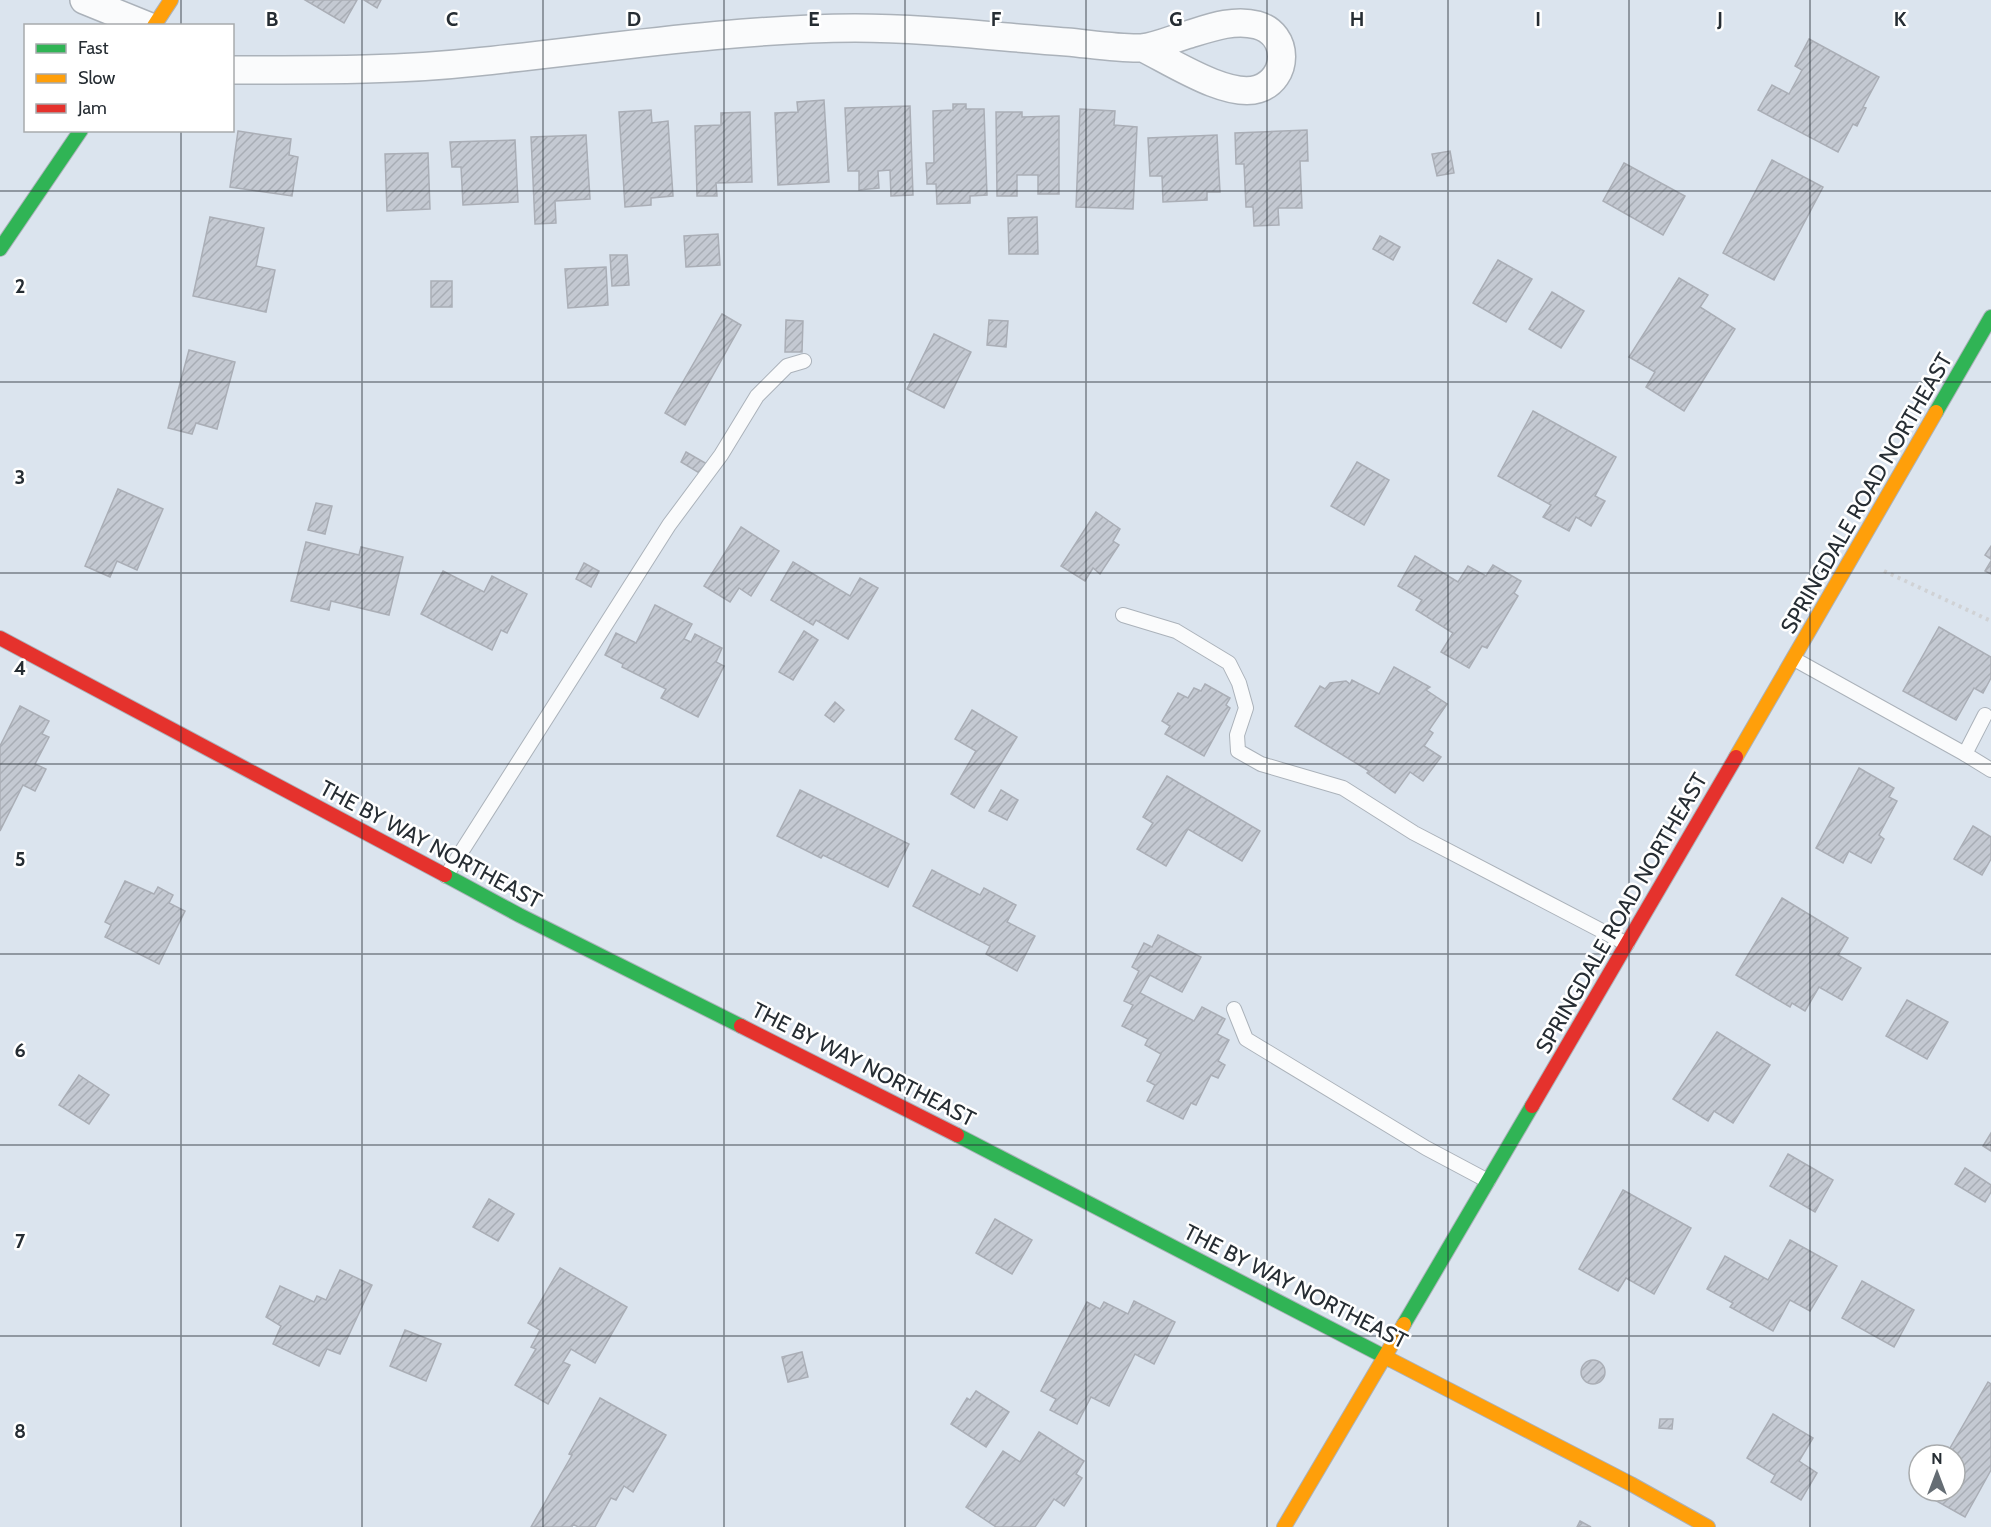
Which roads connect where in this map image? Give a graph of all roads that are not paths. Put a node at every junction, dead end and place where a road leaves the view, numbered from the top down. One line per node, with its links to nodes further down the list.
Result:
1 (84, 0): 3 (street)
2 (171, 0): 4 (street)
3 (143, 24)
4 (154, 24)
5 (1143, 48): 6 (street)
6 (234, 70)
7 (80, 132): 8 (street)
8 (0, 249)
9 (1991, 317): 13 (street, SPRINGDALE ROAD NORTHEAST)
10 (804, 361): 17 (lane)
11 (1123, 615): 18 (lane)
12 (0, 638): 17 (street, THE BY WAY NORTHEAST)
13 (1794, 659): 15 (lane); 18 (street, SPRINGDALE ROAD NORTHEAST)
14 (1985, 715): 15 (lane)
15 (1965, 754): 16 (lane)
16 (1991, 770)
17 (446, 876): 21 (street, THE BY WAY NORTHEAST)
18 (1627, 944): 20 (street, SPRINGDALE ROAD NORTHEAST)
19 (1234, 1009): 20 (lane)
20 (1488, 1181): 21 (street, SPRINGDALE ROAD NORTHEAST)
21 (1385, 1356): 22 (street, SPRINGDALE ROAD NORTHEAST); 23 (street, THE BY WAY NORTHEAST)
22 (1284, 1527)
23 (1708, 1527)

